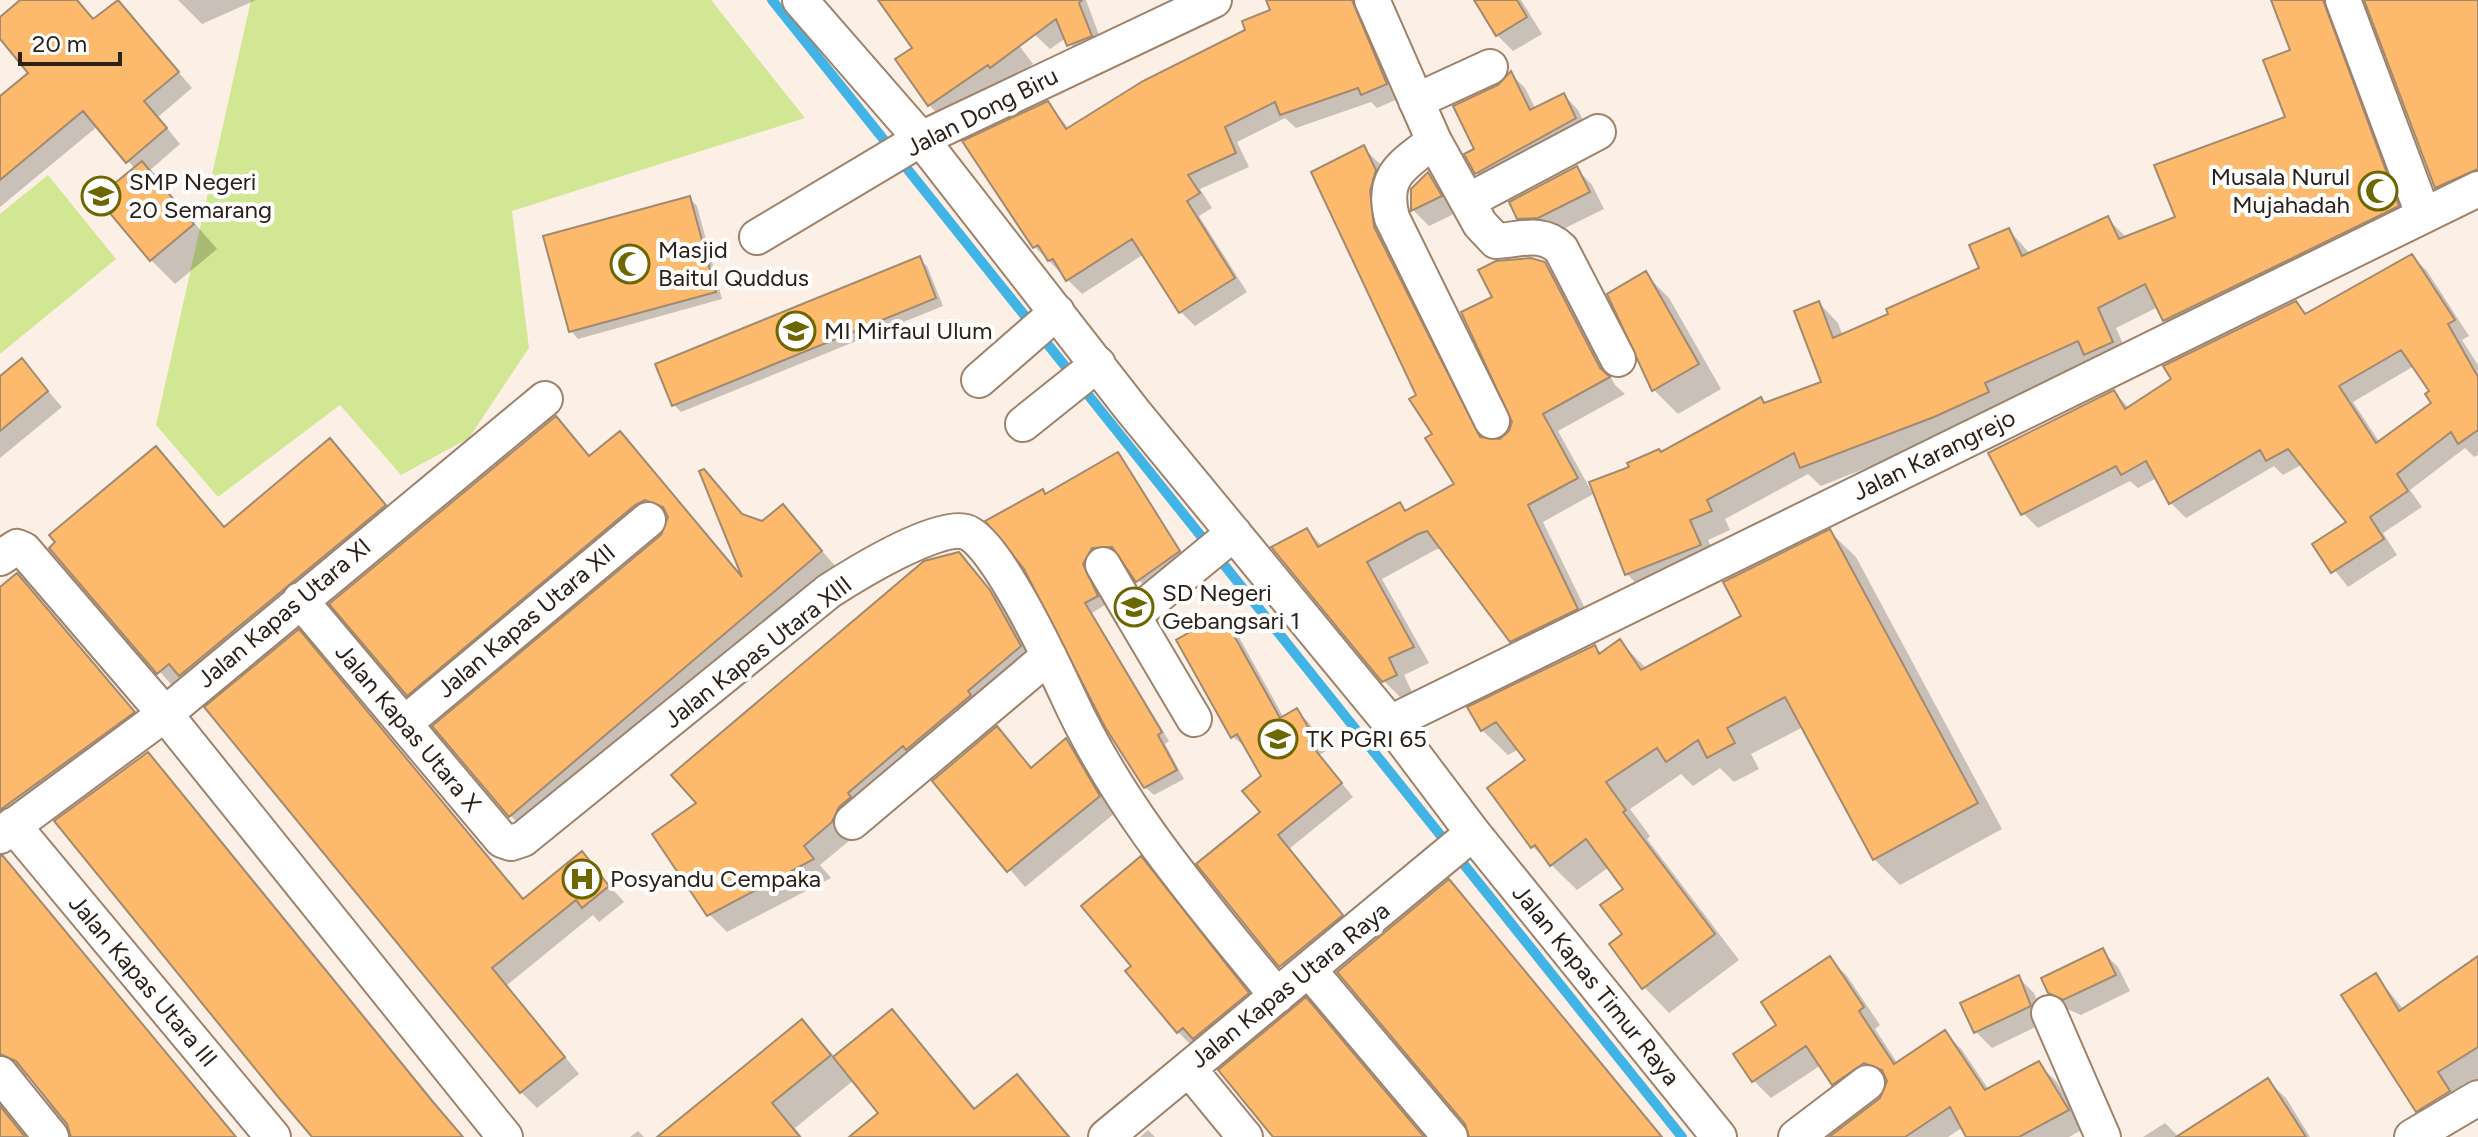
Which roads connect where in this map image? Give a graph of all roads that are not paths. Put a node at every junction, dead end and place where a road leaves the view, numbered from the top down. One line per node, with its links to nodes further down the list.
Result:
1 (800, 0): 9 (street, Jalan Kapas Timur Raya)
2 (1214, 0): 9 (street, Jalan Dong Biru)
3 (1372, 0): 6 (street)
4 (2343, 0): 12 (street)
5 (1490, 67): 6 (street)
6 (1416, 101): 8 (street)
7 (1598, 132): 11 (street)
8 (1434, 141): 11 (street); 19 (street)
9 (917, 142): 13 (street, Jalan Dong Biru); 14 (street, Jalan Kapas Timur Raya)
10 (2478, 189): 12 (street, Jalan Karangrejo)
11 (1468, 201): 15 (street)
12 (2423, 214): 31 (street, Jalan Karangrejo)
13 (757, 237)
14 (1044, 324): 16 (street, Jalan Kapas Timur Raya); 17 (street)
15 (1618, 359)
16 (1084, 377): 20 (street); 22 (street, Jalan Kapas Timur Raya)
17 (979, 380)
18 (545, 399): 25 (street, Jalan Kapas Utara XI)
19 (1492, 421)
20 (1023, 424)
21 (648, 520): 30 (street, Jalan Kapas Utara XII)
22 (1220, 544): 26 (street); 31 (street, Jalan Kapas Timur Raya)
23 (9, 553): 28 (street)
24 (1103, 565): 26 (street)
25 (300, 600): 28 (street, Jalan Kapas Utara XI); 30 (street, Jalan Kapas Utara X)
26 (1133, 616): 29 (street)
27 (1049, 656): 32 (street); 34 (street, Jalan Kapas Utara XIII); 37 (street, Jalan Kapas Utara XIII)
28 (165, 714): 33 (street, Jalan Kapas Utara XI); 45 (street)
29 (1194, 719)
30 (405, 723): 34 (street, Jalan Kapas Utara X)
31 (1390, 723): 35 (street, Jalan Kapas Timur Raya)
32 (852, 822)
33 (7, 831): 44 (street, Jalan Kapas Utara III)
34 (523, 839)
35 (1458, 846): 36 (street, Jalan Kapas Utara Raya); 49 (street, Jalan Kapas Timur Raya)
36 (1309, 970): 37 (street, Jalan Kapas Utara Raya); 48 (street)
37 (1277, 996): 39 (street, Jalan Kapas Utara Raya)
38 (2049, 1013): 51 (street)
39 (1189, 1069): 46 (street, Jalan Kapas Utara Raya); 47 (street)
40 (0, 1074): 43 (street)
41 (1867, 1083): 50 (street)
42 (2478, 1098): 52 (street)
43 (51, 1137)
44 (273, 1137)
45 (505, 1137)
46 (1106, 1137)
47 (1245, 1137)
48 (1450, 1137)
49 (1719, 1137)
50 (1796, 1137)
51 (2103, 1137)
52 (2412, 1137)

